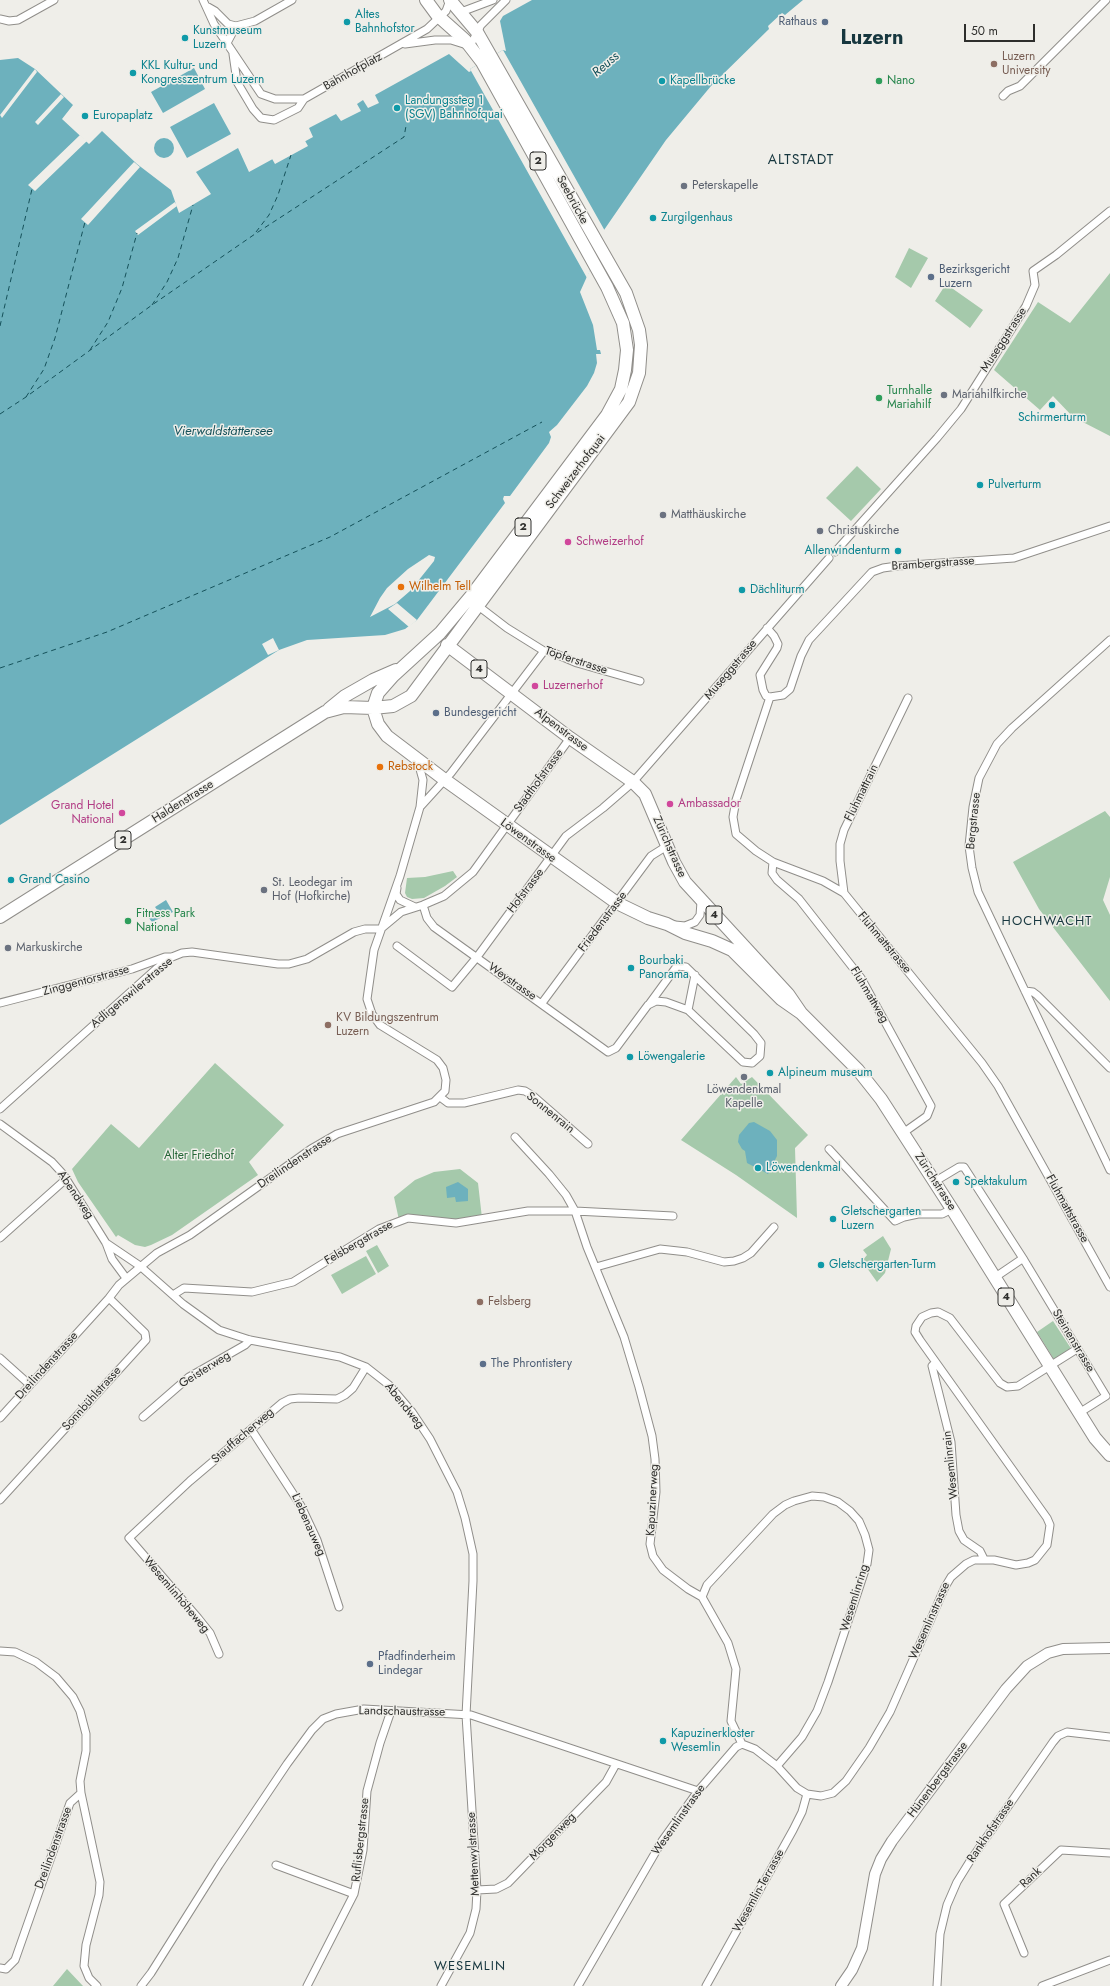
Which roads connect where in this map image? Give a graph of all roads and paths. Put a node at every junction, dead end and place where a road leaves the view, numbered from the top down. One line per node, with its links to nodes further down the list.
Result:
1 (54, 0): 12 (street)
2 (204, 0): 9 (street)
3 (292, 0): 13 (street)
4 (426, 0): 11 (main road, 2)
5 (450, 0): 10 (main road, Bahnhofplatz / 2); 11 (street, Bahnhofplatz)
6 (493, 0): 10 (street)
7 (506, 0): 14 (street)
8 (1106, 0): 20 (street)
9 (208, 7): 13 (street); 15 (street, Bahnhofplatz)
10 (461, 12): 14 (main road, Bahnhofplatz / 2)
11 (440, 19): 16 (street, Bahnhofplatz); 17 (main road, 2)
12 (2, 20)
13 (236, 26): 15 (street)
14 (477, 32): 17 (street); 19 (main road, Bahnhofplatz / 2)
15 (227, 43): 18 (street, Bahnhofplatz)
16 (403, 44): 17 (street, Bahnhofplatz); 21 (street, Bahnhofplatz)
17 (470, 46): 19 (main road, 2)
18 (233, 54): 21 (street, Bahnhofplatz); 21 (street, Bahnhofplatz)
19 (487, 59): 23 (main road, Seebrücke / 2); 30 (main road, Seebrücke / 2)
20 (1003, 96)
21 (304, 99)
22 (1110, 211): 25 (street, Museggstrasse)
23 (620, 280): 27 (main road, Schweizerhofquai / 2)
24 (1110, 526): 36 (street, Brambergstrasse)
25 (835, 552)
26 (829, 558): 28 (street, Museggstrasse)
27 (477, 605): 31 (main road, Schweizerhofquai / 2); 32 (street, Töpferstrasse)
28 (767, 628): 36 (street); 44 (street, Museggstrasse)
29 (1110, 640): 63 (street, Bergstrasse)
30 (428, 645): 31 (main road); 33 (main road, 2)
31 (447, 645): 35 (main road, Alpenstrasse / 4); 38 (main road, Schweizerhofquai / 2)
32 (544, 651): 34 (street, Töpferstrasse); 35 (street)
33 (400, 669): 38 (main road); 39 (main road, 2)
34 (640, 681)
35 (512, 692): 40 (main road, Alpenstrasse / 4); 43 (street)
36 (770, 697): 49 (street, Fluhmattstrasse)
37 (908, 698): 51 (street, Fluhmattrain)
38 (373, 708): 39 (main road, Haldenstrasse / 2); 41 (main road, Löwenstrasse / 4)
39 (325, 712): 55 (main road, Haldenstrasse / 2)
40 (570, 738): 42 (main road, Alpenstrasse / 4); 46 (street, Stadthofstrasse)
41 (416, 758): 43 (main road, Löwenstrasse / 4); 45 (street)
42 (618, 771): 44 (main road, Zürichstrasse / 4)
43 (444, 780): 45 (street); 46 (main road, Löwenstrasse / 4)
44 (633, 782): 47 (main road, Zürichstrasse / 4); 48 (street, Hofstrasse)
45 (420, 807): 50 (street)
46 (507, 826): 48 (main road, Löwenstrasse / 4); 54 (street, Stadthofstrasse)
47 (667, 846): 52 (main road, Zürichstrasse / 4); 53 (street, Friedenstrasse)
48 (551, 857): 53 (main road, Löwenstrasse / 4); 61 (street, Hofstrasse)
49 (773, 862): 51 (street, Fluhmattstrasse); 73 (street, Fluhmattweg)
50 (397, 884): 54 (street); 57 (street)
51 (844, 893): 91 (street, Fluhmattstrasse)
52 (701, 902): 56 (street); 68 (main road, Zürichstrasse / 4)
53 (617, 903): 56 (main road, Löwenstrasse / 4); 65 (street, Friedenstrasse)
54 (419, 906): 57 (street, Stadthofstrasse); 61 (street, Weystrasse)
55 (0, 917)
56 (667, 924): 58 (main road, Löwenstrasse / 4)
57 (381, 929): 60 (street, Adligenswilerstrasse); 70 (street)
58 (708, 940): 68 (main road, Zürichstrasse / 4)
59 (397, 946): 61 (street, Hofstrasse)
60 (172, 957): 64 (street, Zinggentorstrasse); 71 (street, Adligenswilerstrasse)
61 (477, 957): 65 (street, Weystrasse)
62 (695, 975): 66 (street); 67 (street); 67 (street)
63 (1026, 991): 69 (street); 77 (street, Bergstrasse)
64 (0, 1003)
65 (542, 1003): 66 (street, Weystrasse)
66 (648, 1005): 67 (street)
67 (688, 1010)
68 (801, 1013): 73 (main road, Zürichstrasse / 4)
69 (1110, 1068)
70 (440, 1097): 75 (street, Sonnenrain); 87 (street, Dreilindenstrasse)
71 (0, 1109)
72 (0, 1124): 78 (street, Abendweg)
73 (903, 1133): 79 (main road, Zürichstrasse / 4)
74 (515, 1137): 81 (street, Kapuzinerweg)
75 (588, 1144)
76 (829, 1149): 80 (street)
77 (1110, 1170)
78 (66, 1179): 84 (street); 85 (street, Abendweg)
79 (934, 1182): 80 (main road, Zürichstrasse / 4); 86 (street, Steinenstrasse)
80 (952, 1209): 90 (main road, Zürichstrasse / 4)
81 (575, 1211): 82 (street); 88 (street, Kapuzinerweg); 92 (street, Felsbergstrasse)
82 (673, 1216)
83 (774, 1227): 88 (street)
84 (0, 1238)
85 (106, 1243): 87 (street, Abendweg); 89 (street, Abendweg)
86 (1022, 1259): 90 (street); 95 (street, Steinenstrasse)
87 (140, 1266): 89 (street, Dreilindenstrasse); 92 (street, Abendweg)
88 (596, 1267): 109 (street, Kapuzinerweg)
89 (126, 1278): 93 (street, Dreilindenstrasse)
90 (994, 1278): 98 (main road, Zürichstrasse / 4)
91 (1110, 1287)
92 (173, 1295): 94 (street, Abendweg)
93 (109, 1298): 100 (street, Dreilindenstrasse); 106 (street, Sonnbühlstrasse)
94 (250, 1340): 99 (street, Abendweg); 102 (street, Geisterweg)
95 (1078, 1349): 98 (street); 101 (street, Steinenstrasse)
96 (0, 1358): 100 (street)
97 (935, 1363): 98 (street, Wesemlinstrasse); 108 (street, Wesemlinrain); 108 (street, Wesemlinstrasse)
98 (1050, 1366): 101 (main road, Zürichstrasse / 4)
99 (366, 1367): 104 (street, Stauffacherweg); 115 (street, Abendweg)
100 (30, 1385): 103 (street, Dreilindenstrasse)
101 (1079, 1412): 105 (main road, Zürichstrasse / 4)
102 (143, 1417)
103 (0, 1418)
104 (251, 1429): 107 (street, Stauffacherweg); 110 (street, Liebenauweg)
105 (1108, 1451)
106 (0, 1500)
107 (129, 1538): 113 (street, Wesemlinhöheweg)
108 (984, 1559): 122 (street, Wesemlinstrasse)
109 (702, 1597): 117 (street, Kapuzinerweg); 119 (street, Wesemlinring)
110 (339, 1607)
111 (1110, 1648): 136 (street, Hünenbergstrasse)
112 (0, 1651): 121 (street, Dreilindenstrasse)
113 (219, 1654)
114 (392, 1711): 115 (street, Landschaustrasse); 126 (street, Ruflisbergstrasse); 131 (street, Landschaustrasse)
115 (466, 1715): 118 (street, Landschaustrasse); 125 (street, Mettenwylstrasse)
116 (1110, 1738): 137 (street, Rankhofstrasse)
117 (742, 1744): 119 (street); 120 (street, Wesemlinstrasse)
118 (616, 1764): 120 (street, Landschaustrasse); 125 (street, Morgenweg)
119 (777, 1766): 122 (street)
120 (698, 1791): 134 (street, Wesemlinstrasse)
121 (81, 1793): 129 (street, Dreilindenstrasse); 130 (street)
122 (807, 1794): 135 (street, Wesemlin-Terrasse)
123 (1110, 1853): 127 (street, Rank)
124 (276, 1865): 126 (street)
125 (477, 1890): 133 (street, Mettenwylstrasse)
126 (354, 1894): 132 (street, Ruflisbergstrasse)
127 (1024, 1952)
128 (1110, 1960): 138 (street)
129 (3, 1968)
130 (97, 1986)
131 (141, 1986)
132 (307, 1986)
133 (441, 1986)
134 (578, 1986)
135 (706, 1986)
136 (841, 1986)
137 (937, 1986)
138 (1042, 1986)

